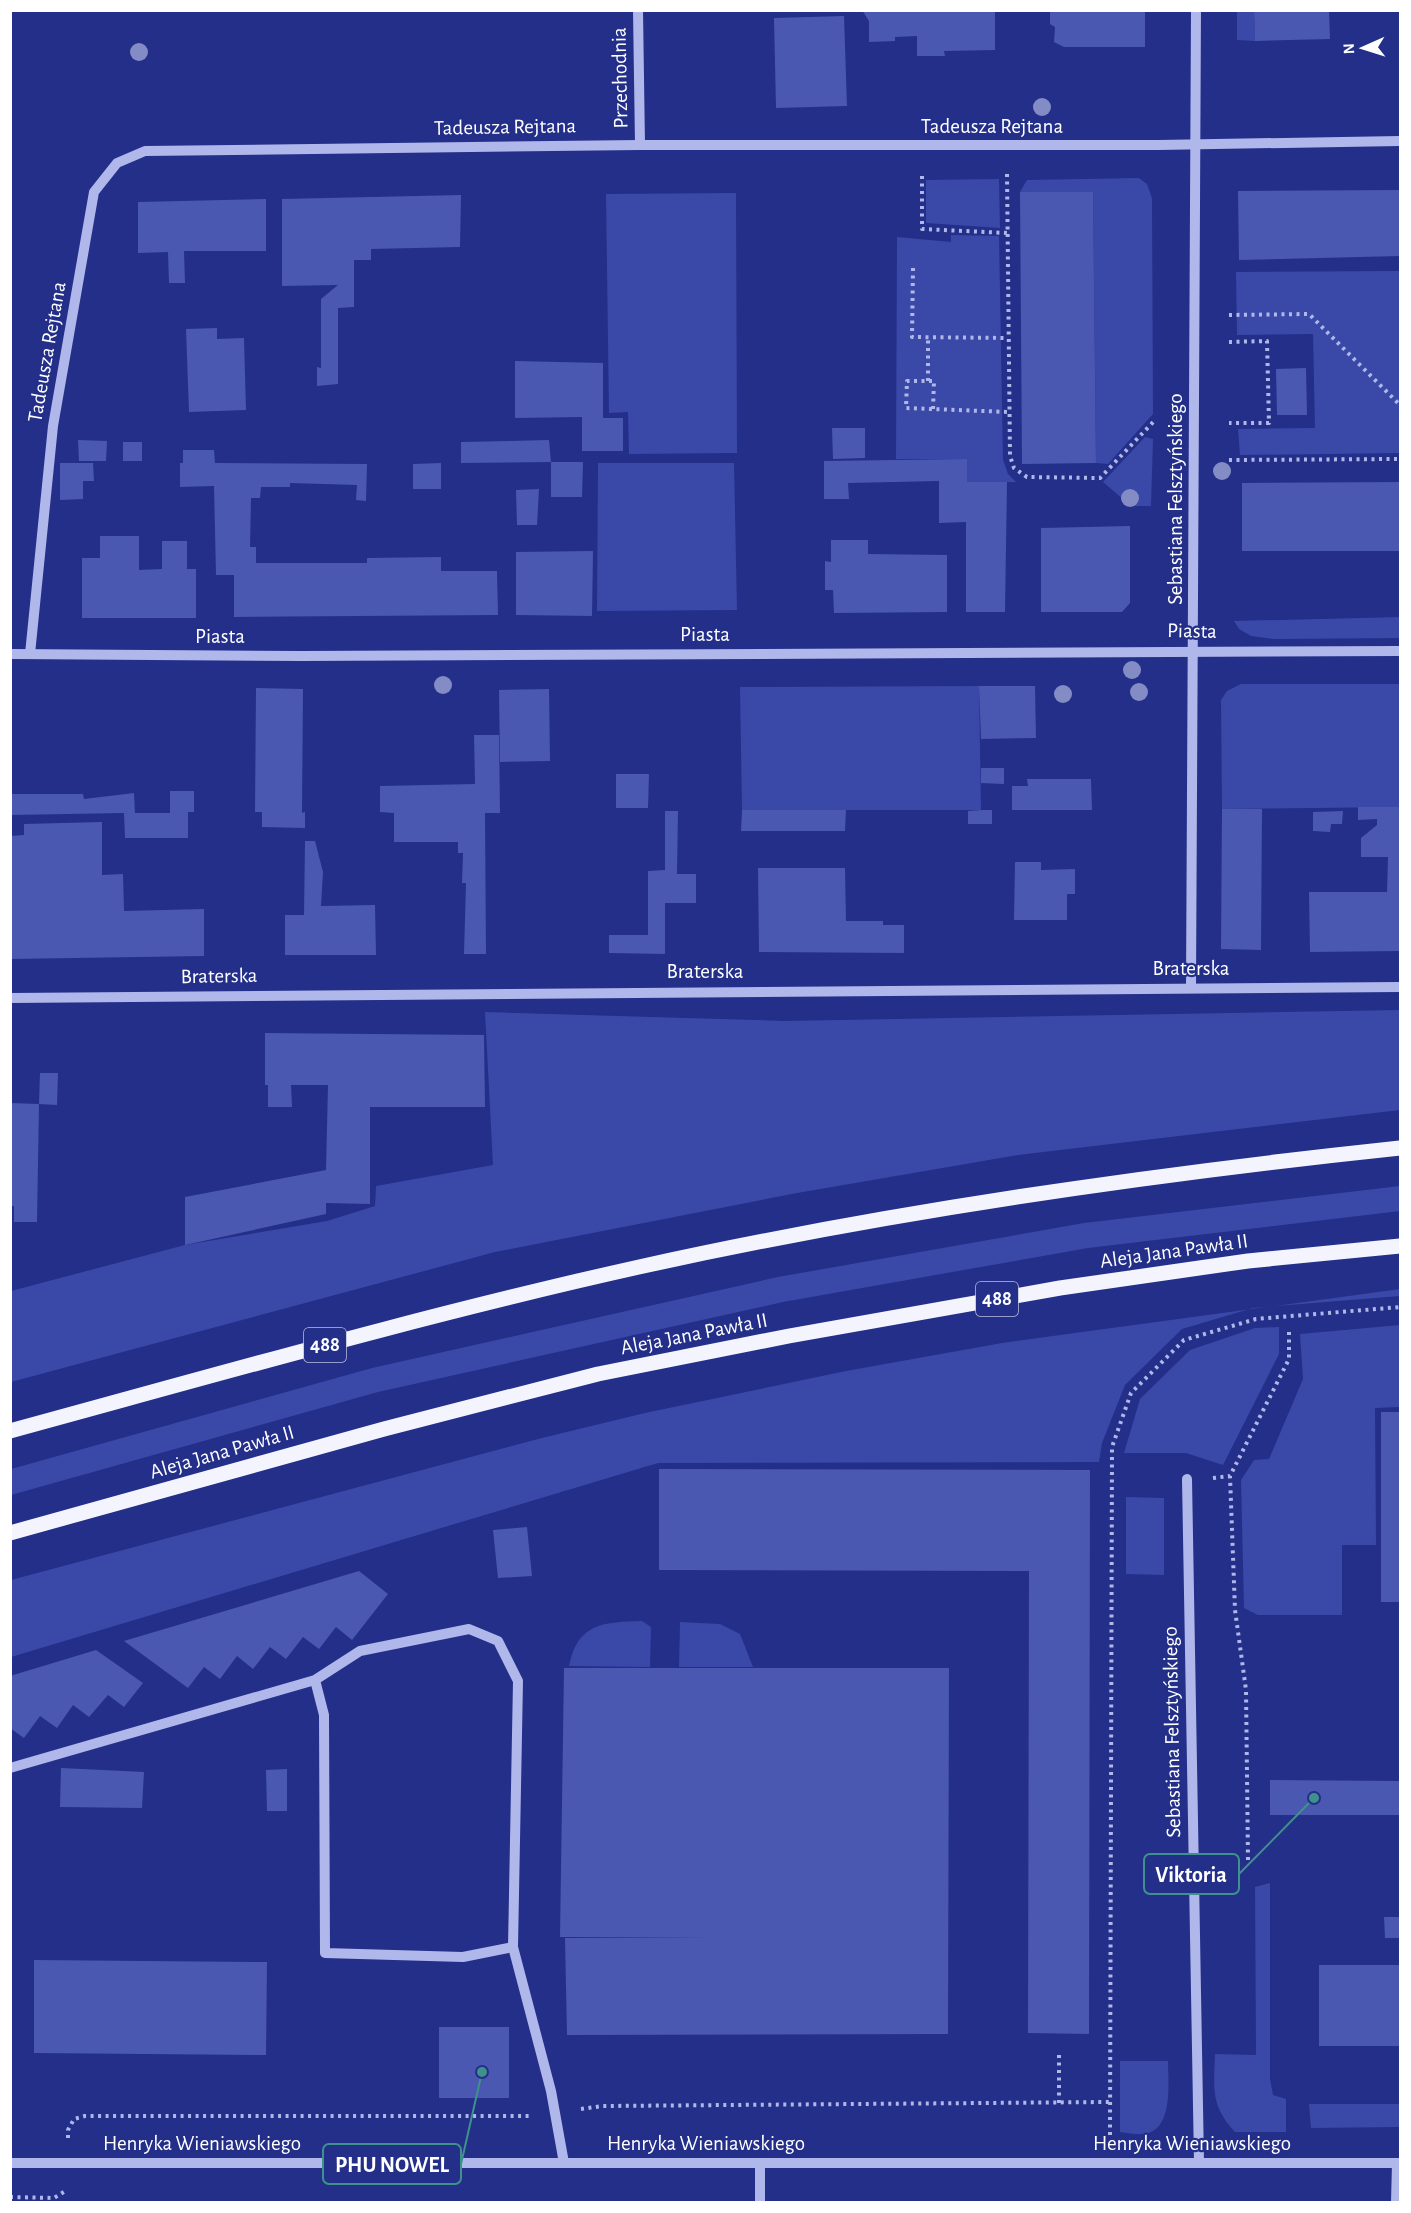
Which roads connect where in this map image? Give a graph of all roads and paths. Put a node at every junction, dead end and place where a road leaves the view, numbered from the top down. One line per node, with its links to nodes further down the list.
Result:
1 (638, 10): 5 (street, Przechodnia)
2 (1196, 10): 4 (street, Sebastiana Felsztyńskiego)
3 (1401, 141): 4 (street, Tadeusza Rejtana)
4 (1195, 144): 5 (street, Tadeusza Rejtana); 22 (street, Sebastiana Felsztyńskiego)
5 (640, 145): 25 (street, Tadeusza Rejtana)
6 (1007, 174): 8 (path)
7 (922, 176): 8 (path)
8 (1007, 233): 12 (path)
9 (913, 268): 11 (path)
10 (1229, 315): 15 (path)
11 (928, 338): 12 (path); 14 (path)
12 (1008, 338): 17 (path)
13 (1229, 342): 19 (path)
14 (928, 381): 16 (path); 16 (path)
15 (1401, 405)
16 (933, 410): 17 (path)
17 (1009, 412): 18 (path)
18 (1156, 419)
19 (1229, 423)
20 (1401, 459): 21 (path)
21 (1229, 460)
22 (1194, 651): 23 (street, Piasta); 25 (street, Piasta); 26 (street, Sebastiana Felsztyńskiego)
23 (1401, 651)
24 (10, 654): 25 (street, Piasta)
25 (30, 654)
26 (1191, 987): 27 (street, Braterska); 28 (street, Braterska)
27 (1401, 987)
28 (10, 998)
29 (1401, 1148): 33 (main road, 488)
30 (1401, 1246): 35 (main road, Aleja Jana Pawła II / 488)
31 (1401, 1307): 45 (path)
32 (1289, 1328): 38 (path)
33 (10, 1431)
34 (1187, 1479): 46 (street, Sebastiana Felsztyńskiego)
35 (10, 1533)
36 (315, 1680): 37 (street); 39 (street); 39 (street)
37 (10, 1768)
38 (1248, 1860)
39 (513, 1947): 43 (street)
40 (1059, 2051): 41 (path)
41 (1059, 2103)
42 (10, 2163): 43 (street, Henryka Wieniawskiego)
43 (564, 2163): 44 (street, Henryka Wieniawskiego)
44 (760, 2163): 45 (street, Henryka Wieniawskiego); 48 (street)
45 (1110, 2163): 46 (street, Henryka Wieniawskiego)
46 (1200, 2163): 47 (street, Henryka Wieniawskiego)
47 (1399, 2163): 49 (street)
48 (760, 2202)
49 (1396, 2202)

